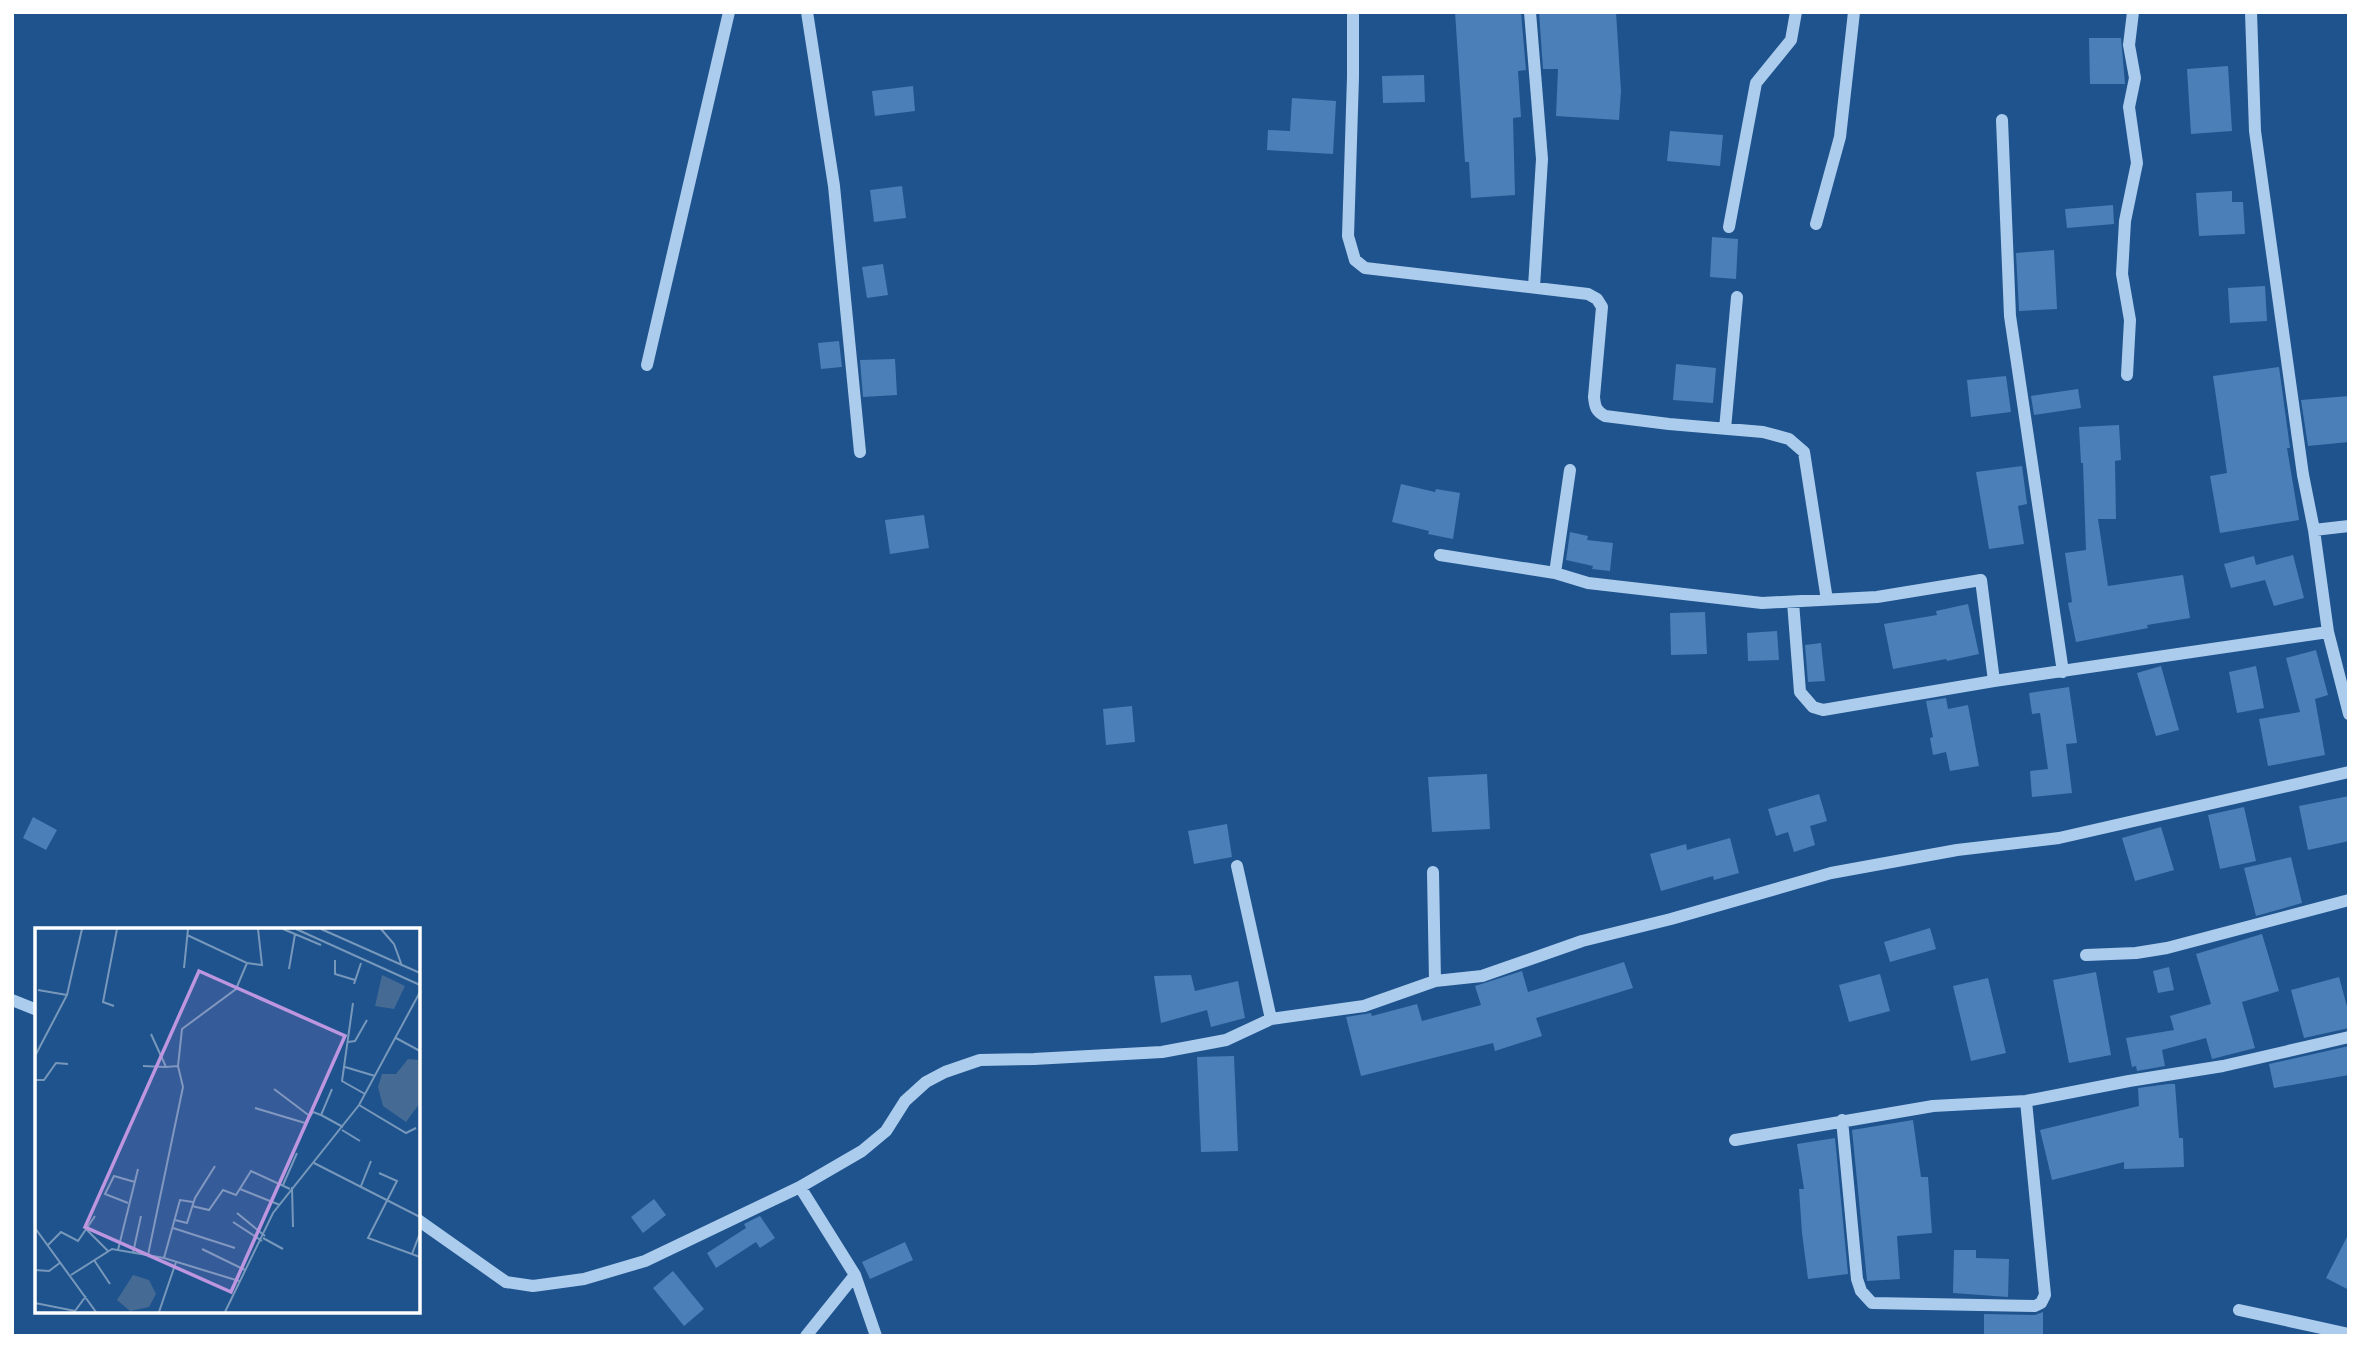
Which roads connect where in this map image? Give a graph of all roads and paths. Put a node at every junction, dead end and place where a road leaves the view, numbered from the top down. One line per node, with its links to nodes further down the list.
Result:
1 (729, 12): 14 (street)
2 (807, 12): 17 (street)
3 (1353, 12): 12 (street)
4 (1530, 12): 12 (street)
5 (1796, 12): 11 (street)
6 (1854, 12): 10 (street)
7 (2133, 12): 15 (street)
8 (2251, 12): 20 (street)
9 (2002, 120): 26 (street)
10 (1816, 224)
11 (1729, 227)
12 (1534, 287): 16 (street)
13 (1737, 298): 16 (street)
14 (647, 365)
15 (2127, 375)
16 (1726, 429): 23 (street)
17 (860, 452)
18 (1570, 470): 22 (street)
19 (2349, 526): 20 (street)
20 (2314, 530): 25 (street)
21 (1440, 555): 22 (street)
22 (1555, 573): 24 (street)
23 (1827, 600): 24 (street); 27 (street)
24 (1793, 602): 27 (street)
25 (2328, 632): 26 (street); 28 (street)
26 (2063, 673): 27 (street)
27 (1994, 681)
28 (2349, 715)
29 (2349, 772): 34 (street)
30 (1237, 866): 37 (street)
31 (1433, 872): 34 (street)
32 (2349, 900): 33 (street)
33 (2086, 955)
34 (1435, 981): 37 (street)
35 (12, 1000): 36 (street)
36 (35, 1009)
37 (1271, 1019): 42 (street)
38 (2349, 1037): 39 (street)
39 (2026, 1101): 40 (street); 40 (street)
40 (1842, 1120): 41 (street)
41 (1735, 1140)
42 (800, 1187): 43 (street); 44 (street)
43 (420, 1221)
44 (855, 1275): 47 (street); 48 (street)
45 (2239, 1310): 46 (street)
46 (2349, 1334)
47 (806, 1336)
48 (876, 1336)

